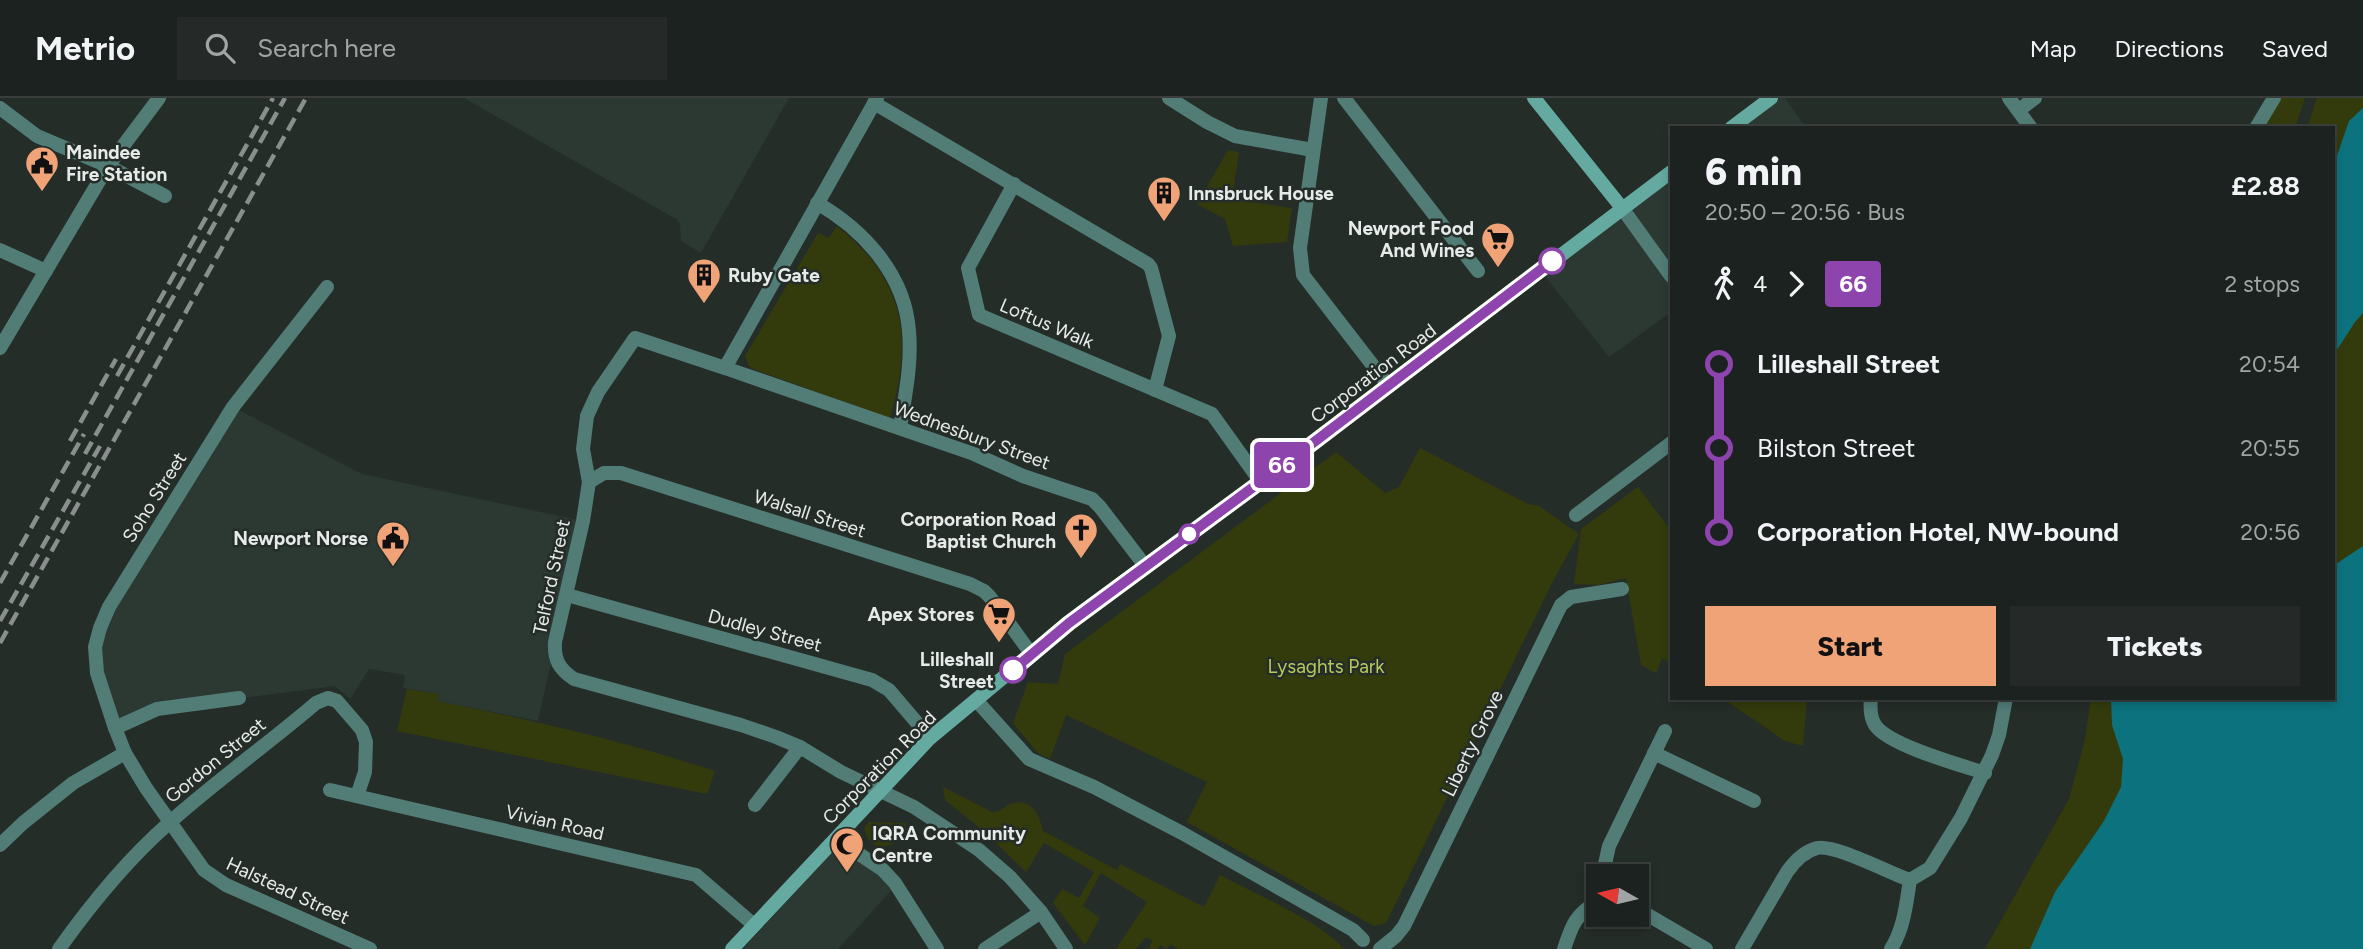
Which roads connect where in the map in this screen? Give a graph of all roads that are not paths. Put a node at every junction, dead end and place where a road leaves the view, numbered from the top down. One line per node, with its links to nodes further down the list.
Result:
1 (159, 98): 17 (street)
2 (1169, 98): 16 (street)
3 (1321, 98): 16 (street)
4 (1344, 98): 25 (street)
5 (1534, 98): 22 (street)
6 (1771, 98): 13 (street)
7 (2009, 98): 12 (street)
8 (2035, 98): 12 (street)
9 (2274, 98): 15 (street)
10 (875, 100): 19 (street); 21 (street)
11 (0, 108): 17 (street)
12 (2019, 110): 14 (street)
13 (1734, 126)
14 (2030, 126)
15 (2257, 126)
16 (1314, 150): 31 (street)
17 (108, 166): 20 (street); 24 (street)
18 (1670, 173): 22 (street, Corporation Road)
19 (1014, 184): 32 (street); 32 (street, Loftus Walk)
20 (165, 196)
21 (817, 203): 30 (street); 33 (street)
22 (1622, 208): 26 (street); 31 (street, Corporation Road)
23 (0, 250): 24 (street)
24 (46, 271): 29 (street)
25 (1478, 271)
26 (1670, 275)
27 (327, 287): 46 (street, Soho Street)
28 (635, 338): 30 (street, Wednesbury Street); 36 (street, Telford Street)
29 (0, 348)
30 (725, 368): 33 (street, Wednesbury Street)
31 (1388, 385): 35 (street, Corporation Road)
32 (1155, 390): 35 (street)
33 (900, 428): 38 (street, Wednesbury Street)
34 (1670, 444): 37 (street)
35 (1260, 481): 38 (street, Corporation Road)
36 (589, 482): 40 (street, Telford Street); 41 (street, Walsall Street)
37 (1576, 515)
38 (1146, 567): 41 (street, Corporation Road)
39 (1622, 589): 74 (street, Liberty Grove)
40 (567, 595): 48 (street, Dudley Street); 49 (street, Telford Street)
41 (1032, 655): 43 (street, Corporation Road)
42 (239, 698): 46 (street)
43 (976, 700): 48 (street, Corporation Road); 67 (street)
44 (1871, 700): 52 (street)
45 (2006, 700): 52 (street)
46 (115, 727): 50 (street, Soho Street)
47 (1665, 731): 51 (street)
48 (930, 738): 54 (street, Corporation Road)
49 (800, 747): 54 (street, Telford Street); 57 (street)
50 (125, 753): 58 (street, Halstead Street); 59 (street)
51 (1654, 753): 56 (street); 61 (street)
52 (1985, 773): 62 (street)
53 (330, 790): 55 (street, Vivian Road)
54 (880, 791): 64 (street, Telford Street); 66 (street, Corporation Road)
55 (357, 796): 58 (street, Gordon Street); 66 (street, Vivian Road)
56 (1754, 801)
57 (755, 805)
58 (169, 823): 69 (street, Gordon Street); 70 (street, Halstead Street)
59 (0, 845)
60 (862, 856): 68 (street)
61 (1606, 864)
62 (1910, 880): 77 (street); 78 (street)
63 (1586, 909): 75 (street)
64 (1041, 912): 72 (street); 73 (street, Telford Street)
65 (1649, 916): 76 (street)
66 (754, 925): 71 (street, Corporation Road)
67 (1363, 940)
68 (929, 945)
69 (59, 949)
70 (370, 949)
71 (732, 949)
72 (985, 949)
73 (1066, 949)
74 (1380, 949)
75 (1564, 949)
76 (1706, 949)
77 (1742, 949)
78 (1891, 949)

